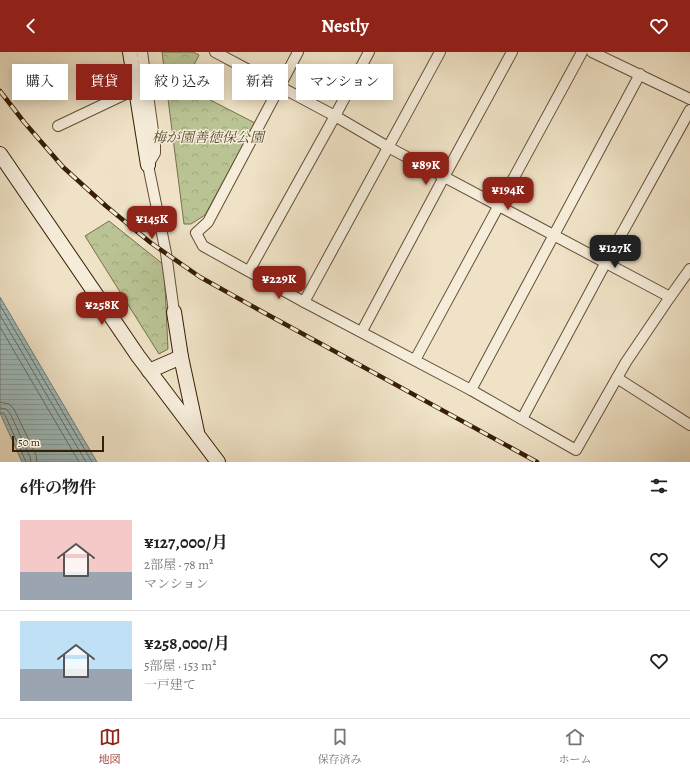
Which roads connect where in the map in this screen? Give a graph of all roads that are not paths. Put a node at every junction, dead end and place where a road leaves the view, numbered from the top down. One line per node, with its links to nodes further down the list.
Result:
1 (130, 52): 13 (street)
2 (142, 52): 22 (street)
3 (298, 52): 11 (street)
4 (369, 52): 18 (street)
5 (440, 52): 20 (street)
6 (512, 52): 23 (street)
7 (582, 52): 24 (street)
8 (592, 52): 12 (street)
9 (221, 53): 10 (street)
10 (241, 64)
11 (288, 71)
12 (640, 74): 15 (street); 25 (street)
13 (136, 89): 19 (street); 22 (street)
14 (288, 90): 18 (street)
15 (690, 99)
16 (273, 100): 28 (street)
17 (690, 110): 26 (street)
18 (335, 116): 20 (street); 28 (street)
19 (58, 126)
20 (388, 147): 23 (street); 30 (street)
21 (0, 154): 35 (street)
22 (148, 165): 31 (street)
23 (444, 177): 24 (street); 32 (street)
24 (498, 206): 25 (street); 34 (street)
25 (553, 236): 26 (street); 37 (street)
26 (606, 264): 29 (street); 38 (street)
27 (690, 269): 29 (street)
28 (249, 271): 30 (street)
29 (670, 297): 36 (street)
30 (304, 302): 32 (street)
31 (174, 312): 33 (street)
32 (362, 331): 34 (street)
33 (181, 357): 35 (street); 40 (street)
34 (415, 360): 37 (street)
35 (149, 371): 40 (street)
36 (616, 378): 38 (street); 39 (street)
37 (471, 390): 38 (street)
38 (522, 419)
39 (690, 425)
40 (199, 438): 41 (street)
41 (218, 462)

